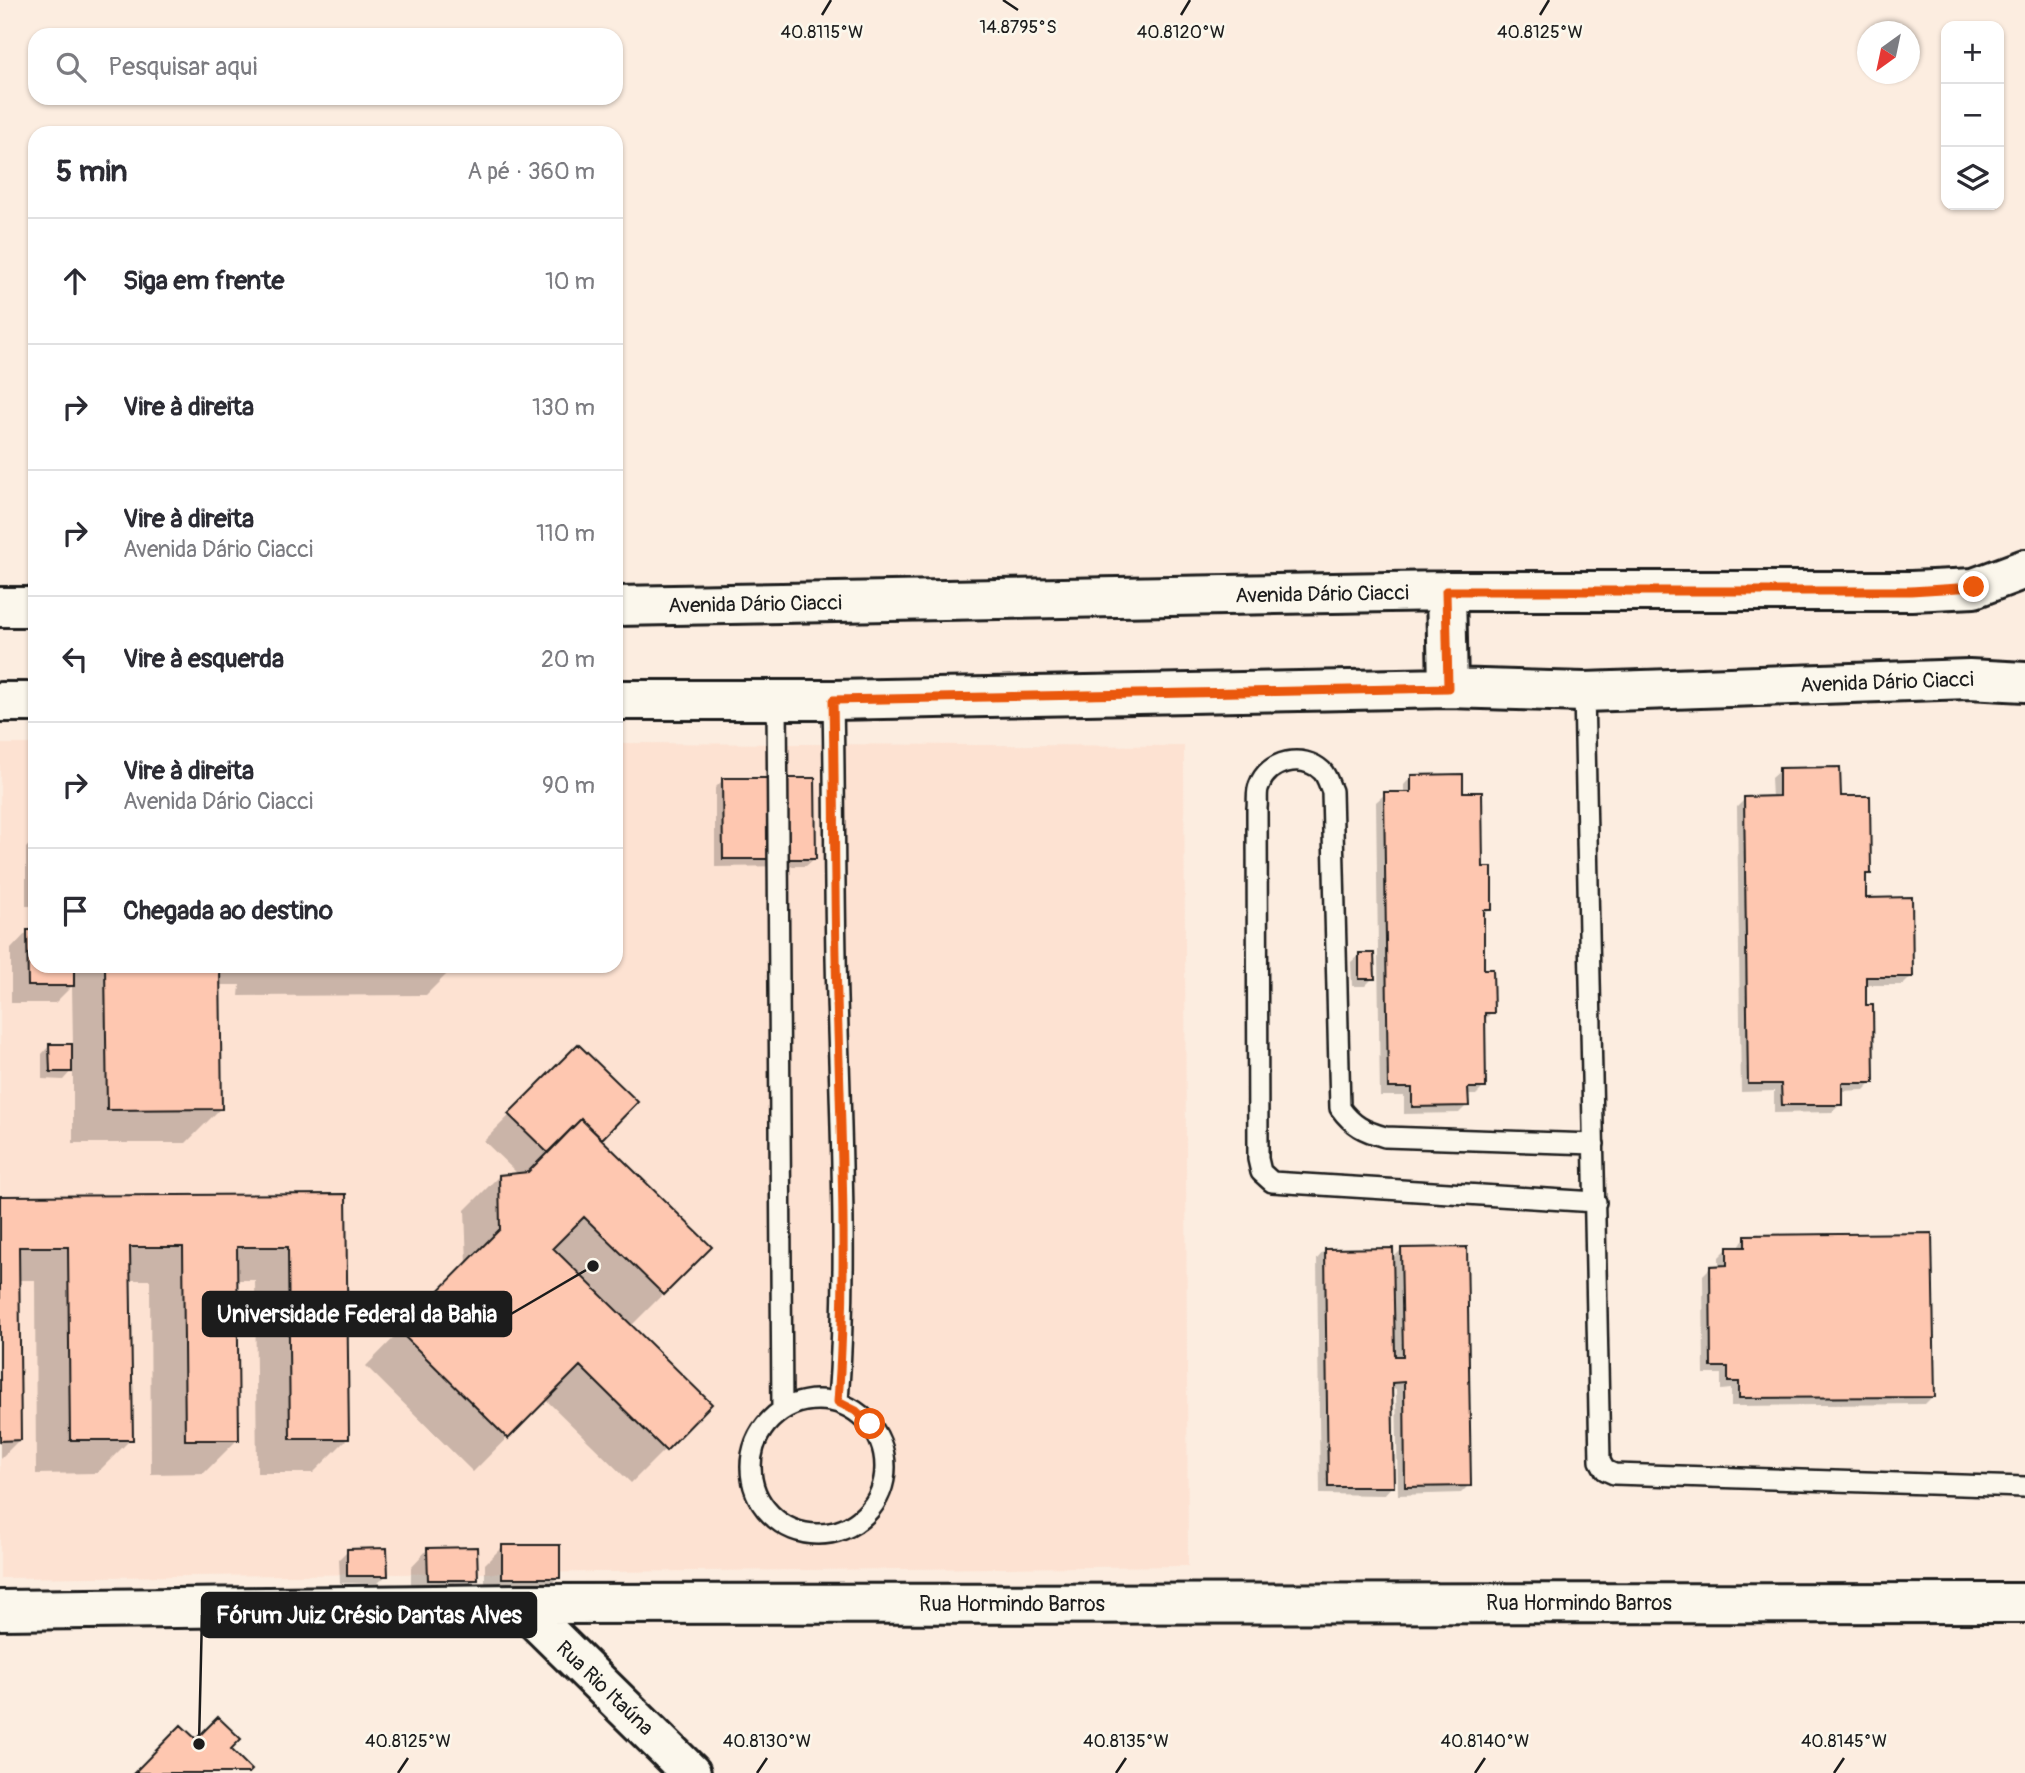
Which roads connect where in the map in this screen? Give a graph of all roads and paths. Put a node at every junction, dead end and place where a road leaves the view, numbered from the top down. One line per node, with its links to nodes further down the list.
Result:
1 (2025, 569): 2 (street, Avenida Dário Ciacci)
2 (1446, 591): 3 (street, Avenida Dário Ciacci); 7 (street)
3 (623, 606)
4 (0, 607): 5 (street)
5 (28, 607)
6 (2025, 682): 8 (street, Avenida Dário Ciacci)
7 (1448, 688): 8 (street, Avenida Dário Ciacci); 11 (street, Avenida Dário Ciacci)
8 (1584, 692): 14 (lane)
9 (623, 700): 10 (street, Avenida Dário Ciacci)
10 (778, 700): 11 (street, Avenida Dário Ciacci); 17 (lane)
11 (833, 700): 16 (lane)
12 (0, 702): 13 (street)
13 (28, 702)
14 (1594, 1144): 15 (lane); 15 (lane)
15 (1596, 1202): 18 (lane)
16 (838, 1402): 17 (lane); 17 (lane)
17 (782, 1409)
18 (2025, 1487)
19 (2025, 1603): 20 (street, Rua Hormindo Barros)
20 (519, 1604): 21 (street, Rua Hormindo Barros); 22 (street, Rua Rio Itaúna)
21 (0, 1611)
22 (691, 1773)

